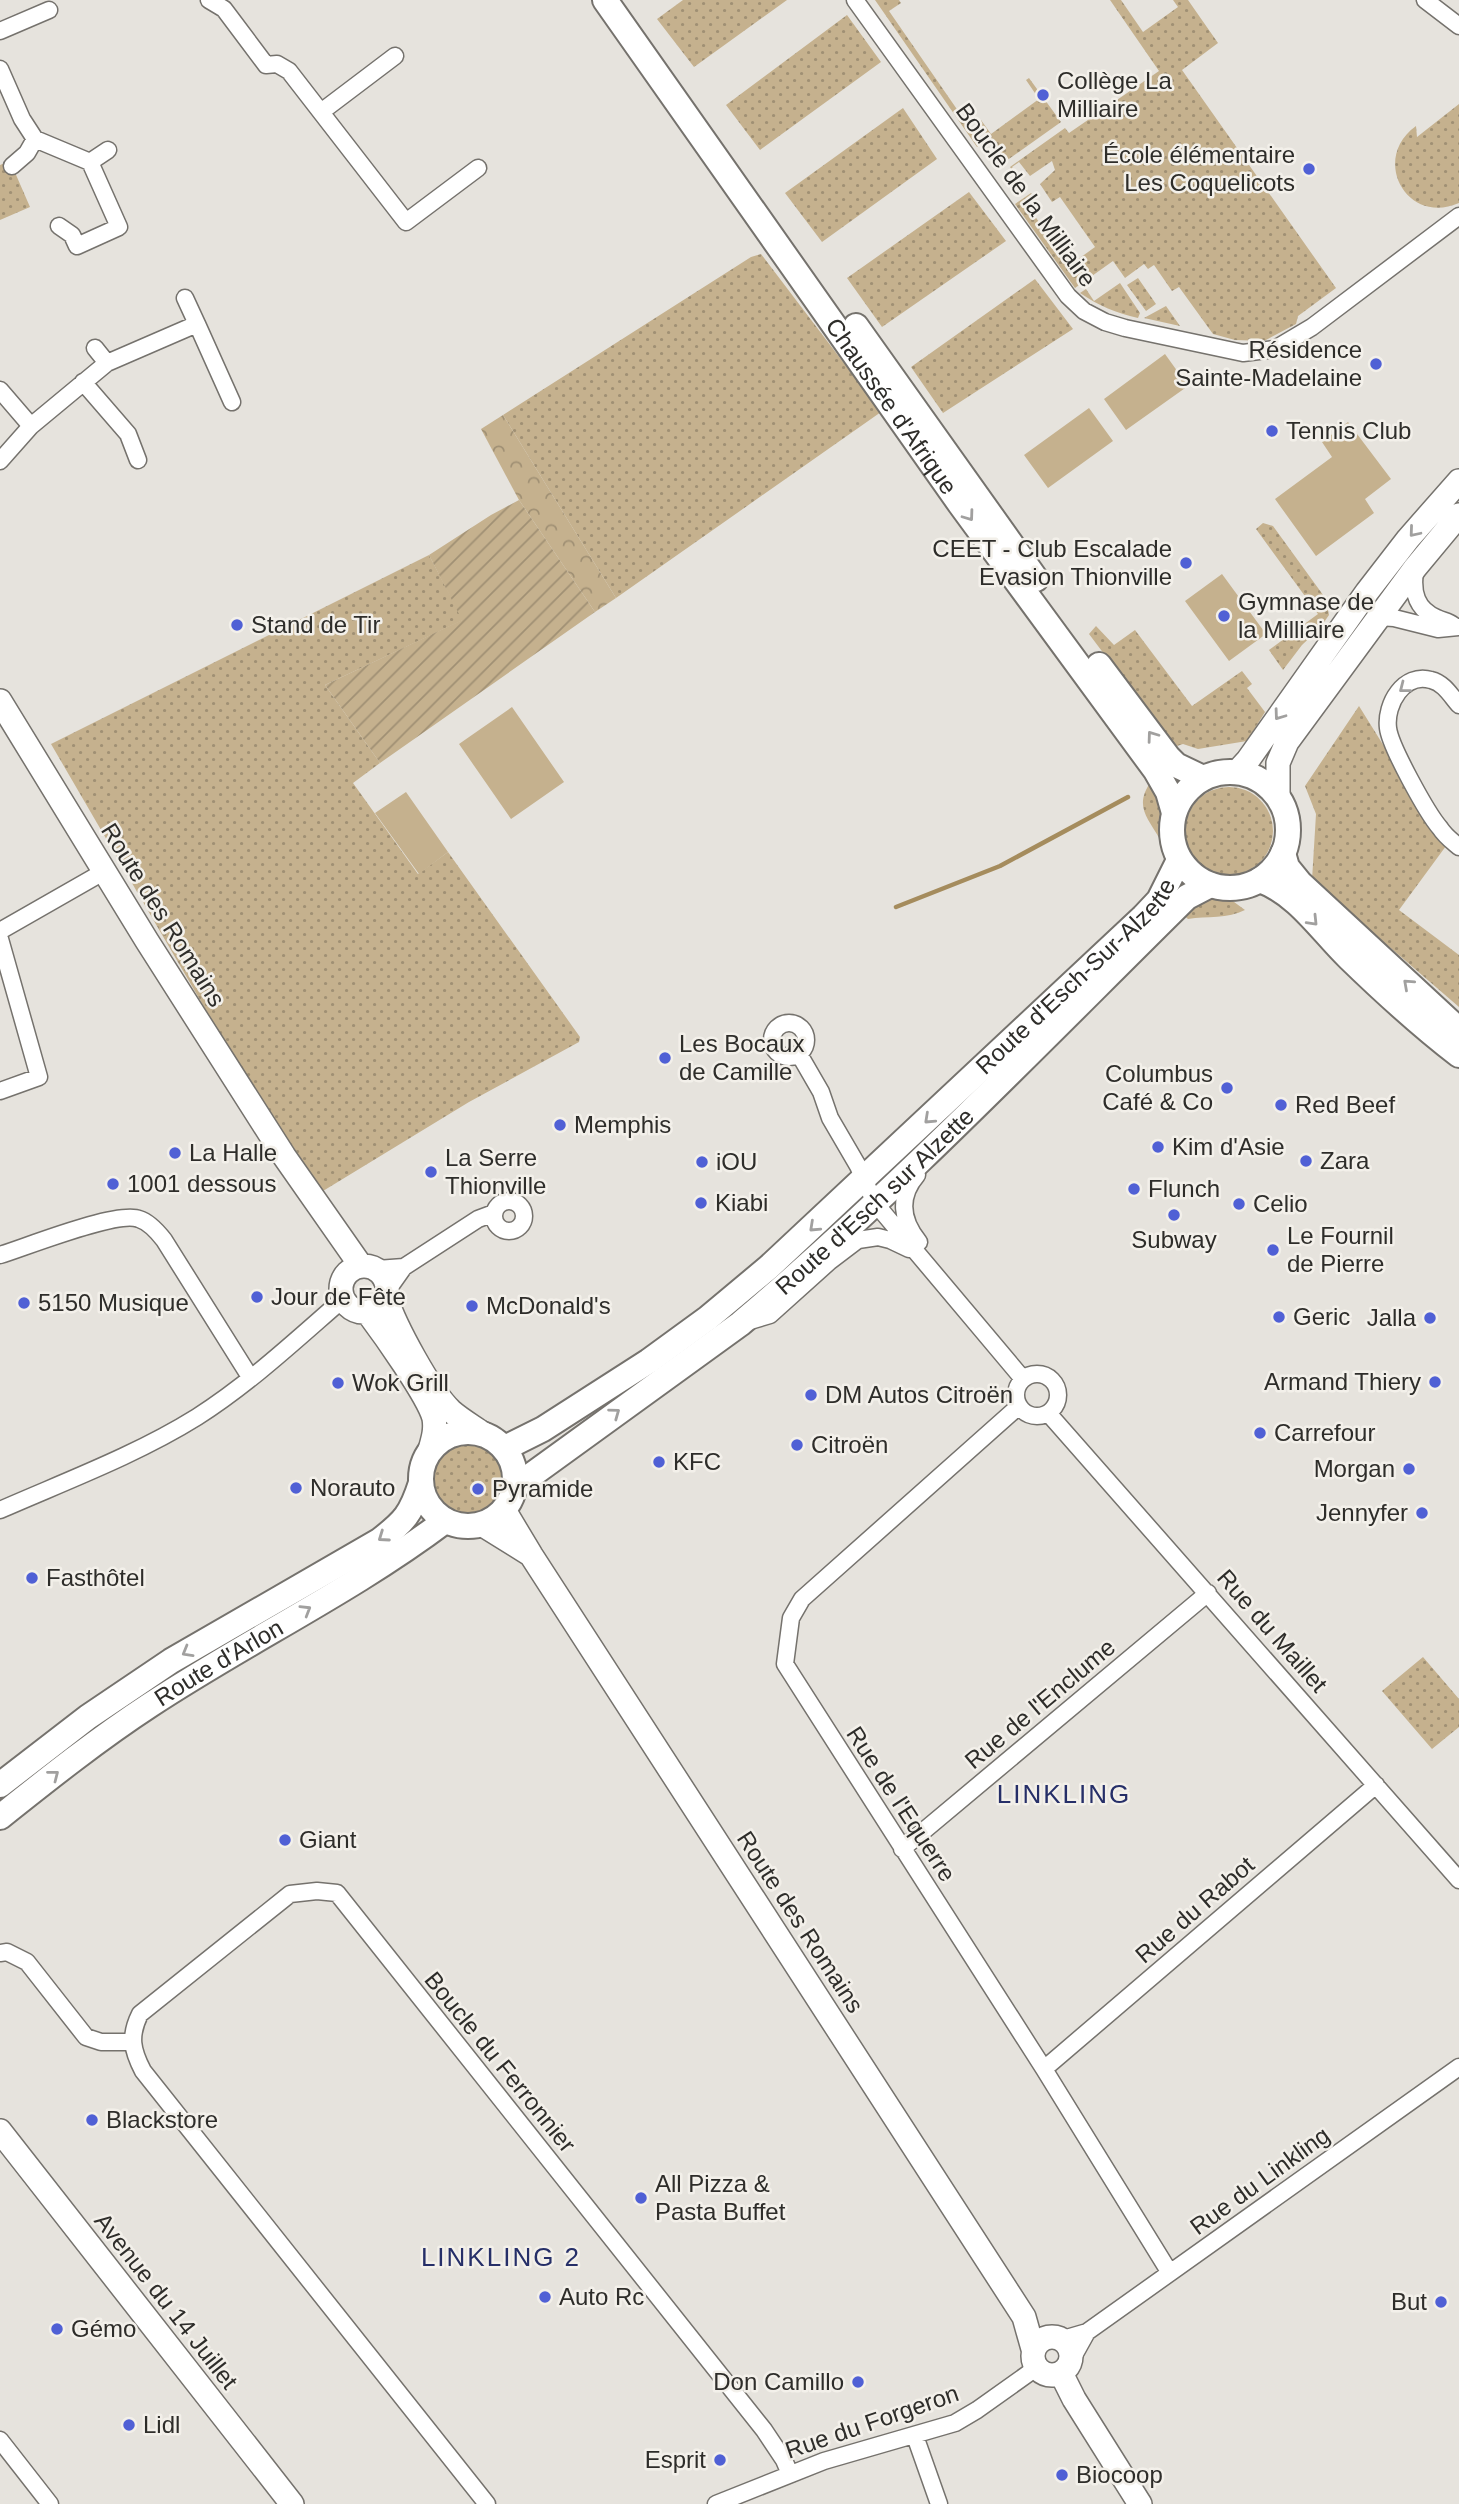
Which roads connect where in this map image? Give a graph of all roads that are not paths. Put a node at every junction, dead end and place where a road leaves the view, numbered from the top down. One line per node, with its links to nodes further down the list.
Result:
1 (209, 0): 6 (street)
2 (605, 0): 40 (main road, Chaussée d'Afrique, one-way to 40)
3 (623, 0): 38 (main road, Chaussée d'Afrique, one-way to 3)
4 (855, 0): 18 (street, Boucle de la Milliaire)
5 (1425, 0): 8 (street)
6 (230, 5): 12 (street)
7 (49, 10): 9 (street)
8 (1459, 26)
9 (0, 31)
10 (395, 56): 12 (street)
11 (0, 69): 13 (street)
12 (321, 112): 17 (street)
13 (35, 139): 15 (street); 16 (street)
14 (108, 150): 15 (street)
15 (90, 162): 19 (street)
16 (12, 166)
17 (478, 168)
18 (1459, 216)
19 (59, 226)
20 (185, 298): 21 (street)
21 (197, 324): 23 (street); 26 (street)
22 (95, 348): 23 (street)
23 (107, 363): 24 (street)
24 (83, 382): 27 (street); 28 (street)
25 (0, 390): 27 (street)
26 (232, 402)
27 (31, 426): 29 (street)
28 (138, 460)
29 (0, 461)
30 (1459, 481): 37 (street, one-way to 37)
31 (1459, 515): 32 (street)
32 (1415, 568): 33 (street); 34 (street)
33 (1378, 617): 34 (street); 39 (street)
34 (1457, 627)
35 (0, 701): 44 (street, Route des Romains)
36 (1459, 705): 41 (street, one-way to 41)
37 (1237, 772): 38 (main road); 39 (main road)
38 (1203, 778): 40 (main road)
39 (1278, 797): 42 (main road)
40 (1174, 813): 43 (main road)
41 (1459, 847)
42 (1283, 853): 45 (main road); 49 (main road, one-way to 42)
43 (1179, 860): 46 (main road); 55 (main road, Route d'Esch-Sur-Alzette, one-way to 55)
44 (105, 871): 47 (street); 54 (street, Route des Romains)
45 (1260, 880): 46 (main road); 51 (main road, one-way to 51)
46 (1210, 885): 53 (main road, Route d'Esch sur Alzette)
47 (0, 931)
48 (0, 939): 52 (street)
49 (1459, 1030)
50 (799, 1054): 55 (street)
51 (1459, 1055)
52 (0, 1091)
53 (981, 1100): 56 (main road, Route d'Esch sur Alzette); 62 (street)
54 (284, 1156): 61 (street, Route des Romains); 63 (street, Route des Romains)
55 (864, 1180): 56 (street); 72 (main road, Route d'Esch-Sur-Alzette, one-way to 72)
56 (875, 1203): 58 (street); 66 (main road, Route d'Esch sur Alzette)
57 (494, 1213): 60 (street)
58 (918, 1254): 62 (street); 66 (street)
59 (0, 1255): 67 (street)
60 (404, 1267): 61 (street); 64 (street)
61 (369, 1268): 63 (street); 64 (street, Route des Romains)
62 (945, 1286): 68 (street)
63 (342, 1290): 65 (street); 67 (street)
64 (386, 1295): 65 (street); 71 (street, Route des Romains)
65 (368, 1313): 73 (street)
66 (740, 1324): 75 (main road, Route d'Esch sur Alzette, one-way to 66)
67 (250, 1377): 76 (street)
68 (1023, 1379): 69 (street); 70 (street)
69 (1019, 1406): 70 (street); 85 (street, Rue de l'Equerre)
70 (1048, 1413): 81 (street, Rue du Maillet)
71 (482, 1433): 72 (main road); 73 (main road)
72 (505, 1448): 75 (main road)
73 (430, 1450): 74 (main road)
74 (421, 1483): 78 (main road); 82 (main road, Route d'Arlon, one-way to 82)
75 (515, 1487): 77 (main road)
76 (0, 1510)
77 (505, 1510): 79 (main road); 80 (street, Route des Romains)
78 (445, 1521): 79 (main road); 84 (main road, Route d'Arlon, one-way to 78)
79 (483, 1525): 80 (street, Route des Romains)
80 (531, 1555): 94 (street, Route des Romains)
81 (1208, 1593): 83 (street, Rue du Maillet); 85 (street, Rue de l'Enclume)
82 (0, 1785)
83 (1376, 1785): 86 (street, Rue du Maillet); 90 (street, Rue du Rabot)
84 (0, 1817)
85 (902, 1849): 90 (street, Rue de l'Equerre)
86 (1459, 1880)
87 (0, 1953): 88 (street)
88 (132, 2042): 97 (street, Boucle du Ferronnier); 102 (street)
89 (1459, 2067): 93 (street, Rue du Linkling)
90 (1044, 2069): 93 (street, Rue de l'Equerre)
91 (0, 2131): 101 (street, Avenue du 14 Juillet)
92 (0, 2155): 100 (street, Avenue du 14 Juillet)
93 (1170, 2273): 94 (street, Rue du Linkling)
94 (1053, 2354): 95 (street, Rue du Forgeron); 105 (street, Route des Romains)
95 (915, 2436): 97 (street, Rue du Forgeron); 104 (street)
96 (0, 2440): 99 (street)
97 (790, 2474): 98 (street, Rue du Forgeron)
98 (734, 2501): 103 (street, Rue du Forgeron)
99 (50, 2504)
100 (273, 2504)
101 (292, 2504)
102 (487, 2504)
103 (716, 2504)
104 (939, 2504)
105 (1140, 2504)

